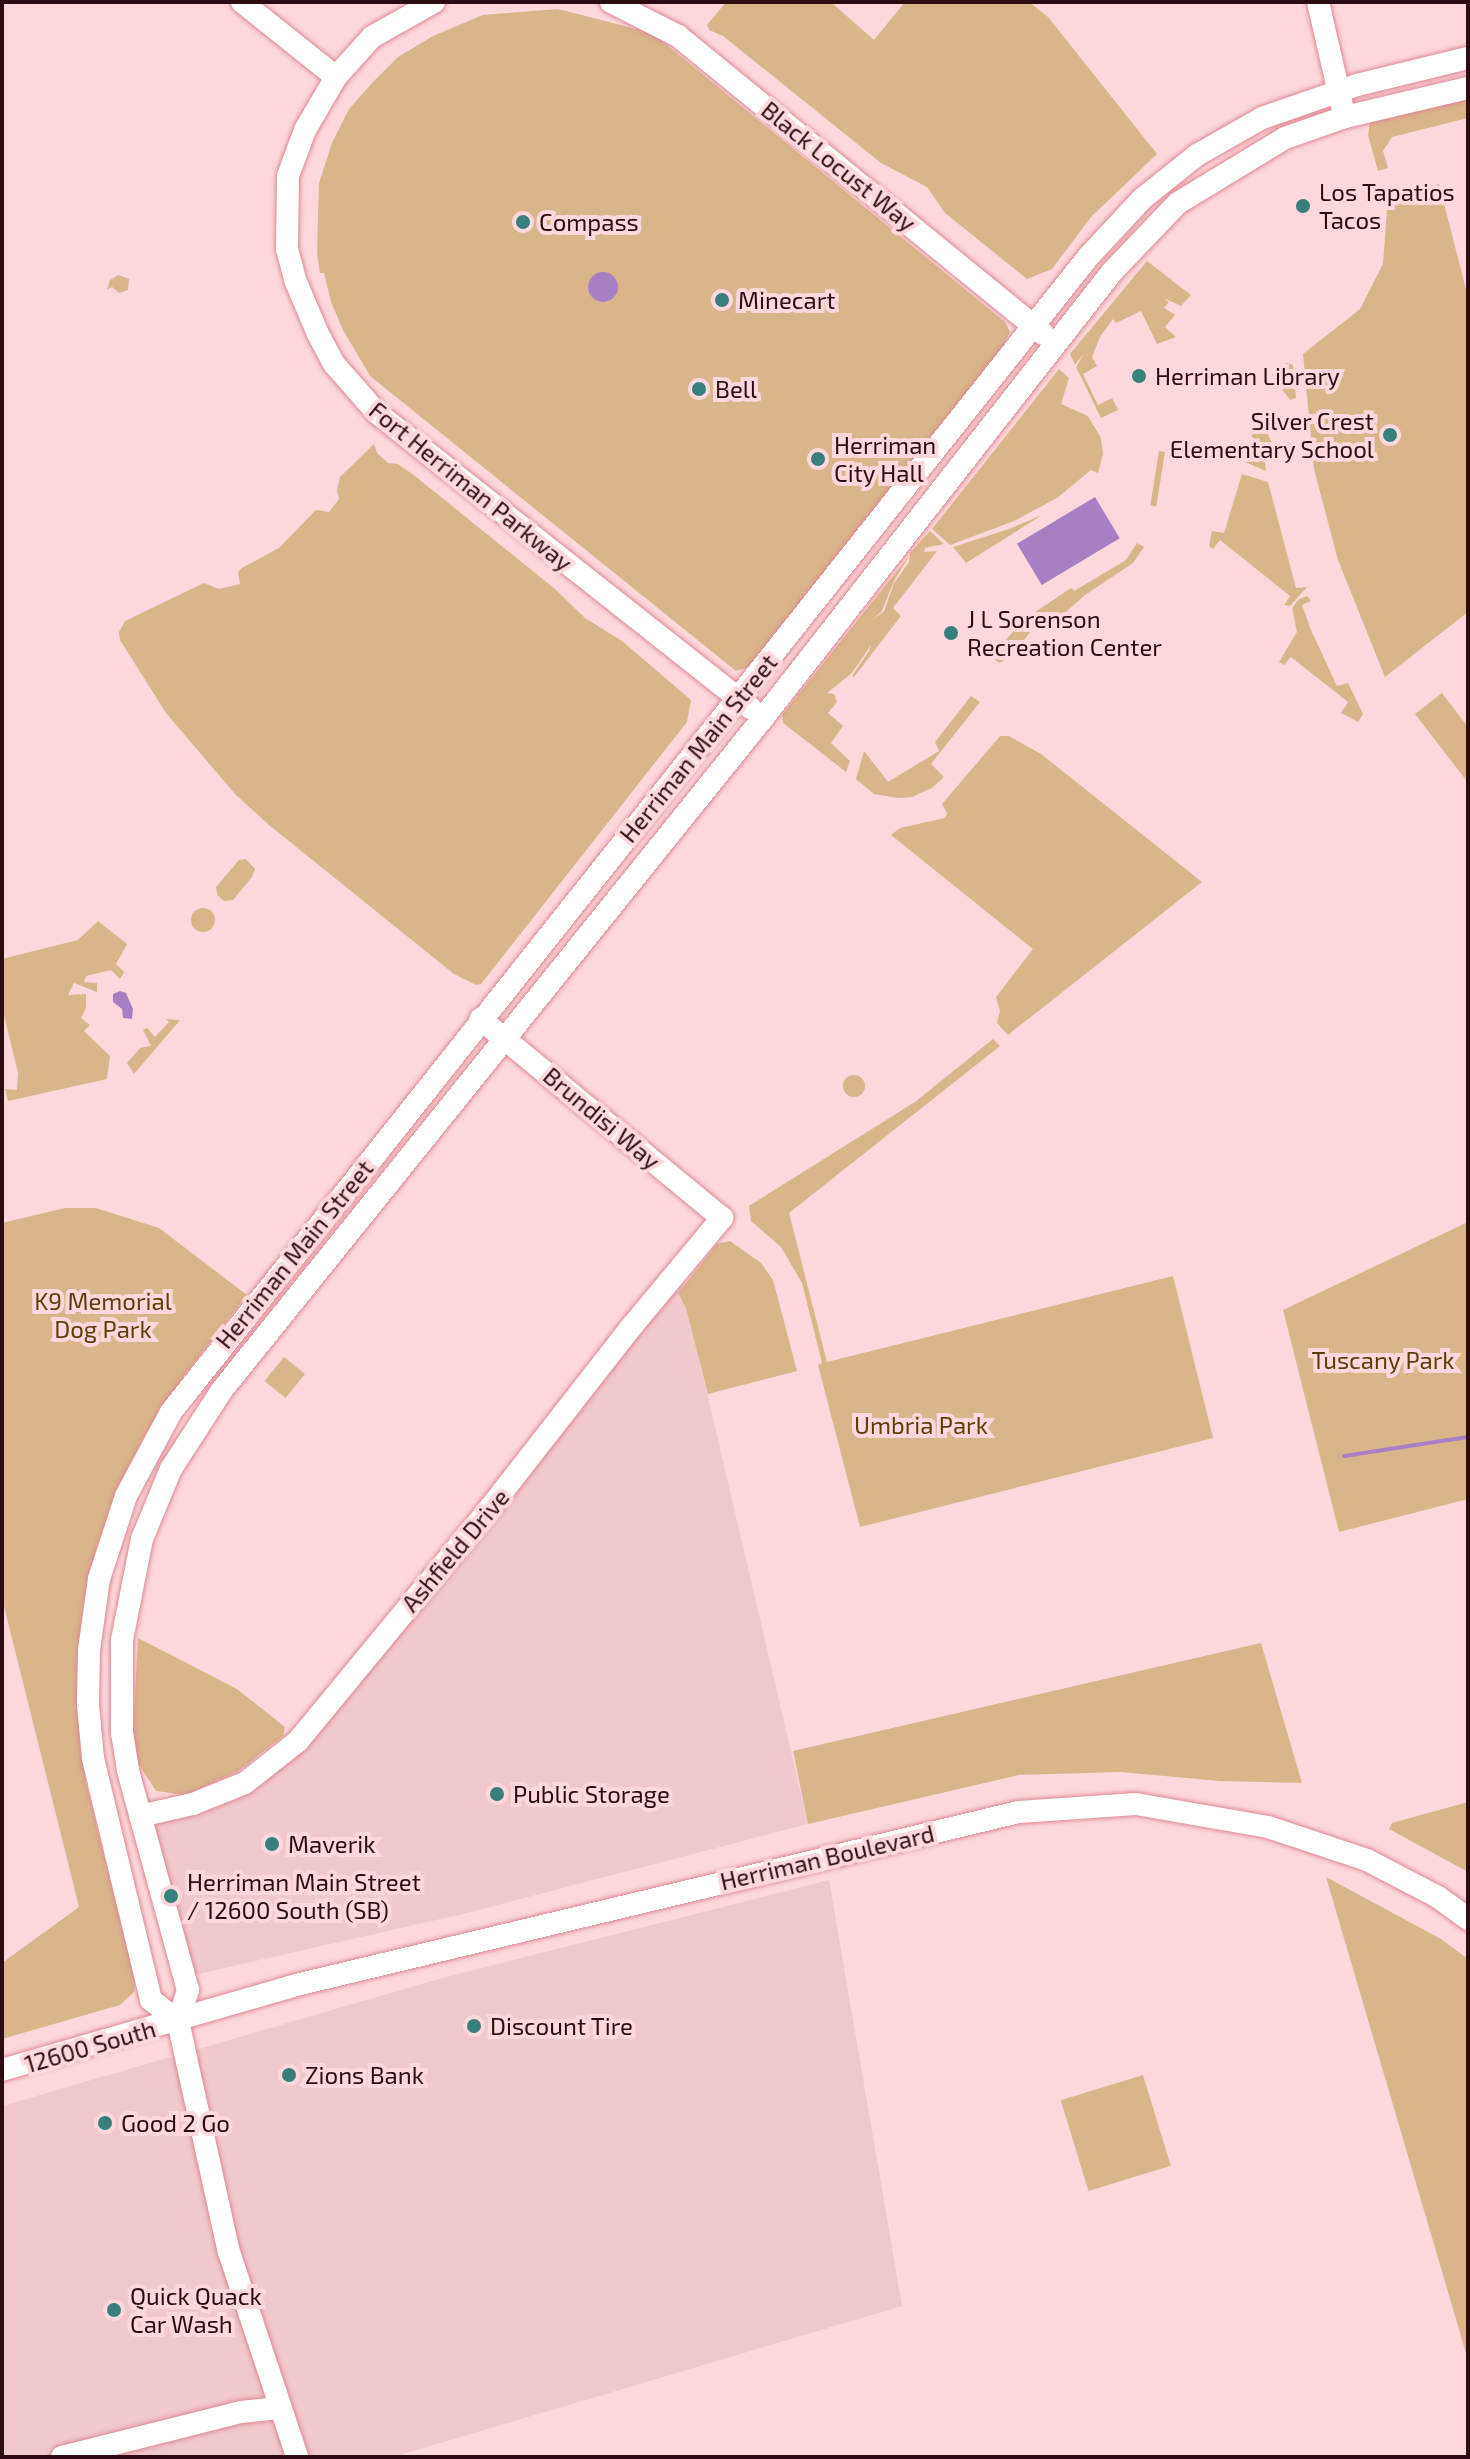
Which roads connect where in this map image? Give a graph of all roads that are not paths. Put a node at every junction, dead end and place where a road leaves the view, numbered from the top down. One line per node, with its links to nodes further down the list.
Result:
1 (242, 2): 6 (main road)
2 (434, 2): 6 (main road)
3 (611, 2): 10 (main road, Black Locust Way)
4 (1318, 2): 8 (main road)
5 (1468, 58): 8 (main road, Herriman Main Street)
6 (336, 77): 12 (main road, Fort Herriman Parkway)
7 (1468, 88): 9 (main road, Herriman Main Street)
8 (1337, 91): 9 (main road); 10 (main road, Herriman Main Street)
9 (1345, 117): 11 (main road, Herriman Main Street)
10 (1034, 326): 11 (main road, Black Locust Way); 12 (main road, Herriman Main Street)
11 (1057, 345): 13 (main road, Herriman Main Street)
12 (740, 699): 13 (main road, Fort Herriman Parkway); 14 (main road, Herriman Main Street)
13 (763, 718): 15 (main road, Herriman Main Street)
14 (481, 1019): 15 (main road, Brundisi Way); 19 (main road, Herriman Main Street)
15 (506, 1039): 16 (main road, Brundisi Way); 17 (main road, Herriman Main Street)
16 (722, 1218): 17 (main road, Ashfield Drive)
17 (140, 1816): 19 (main road, Herriman Main Street)
18 (1468, 1919): 19 (main road, Herriman Boulevard)
19 (178, 2021): 20 (main road, 12600 South); 21 (main road)
20 (2, 2070)
21 (279, 2408): 22 (main road); 23 (main road)
22 (62, 2457)
23 (297, 2457)

